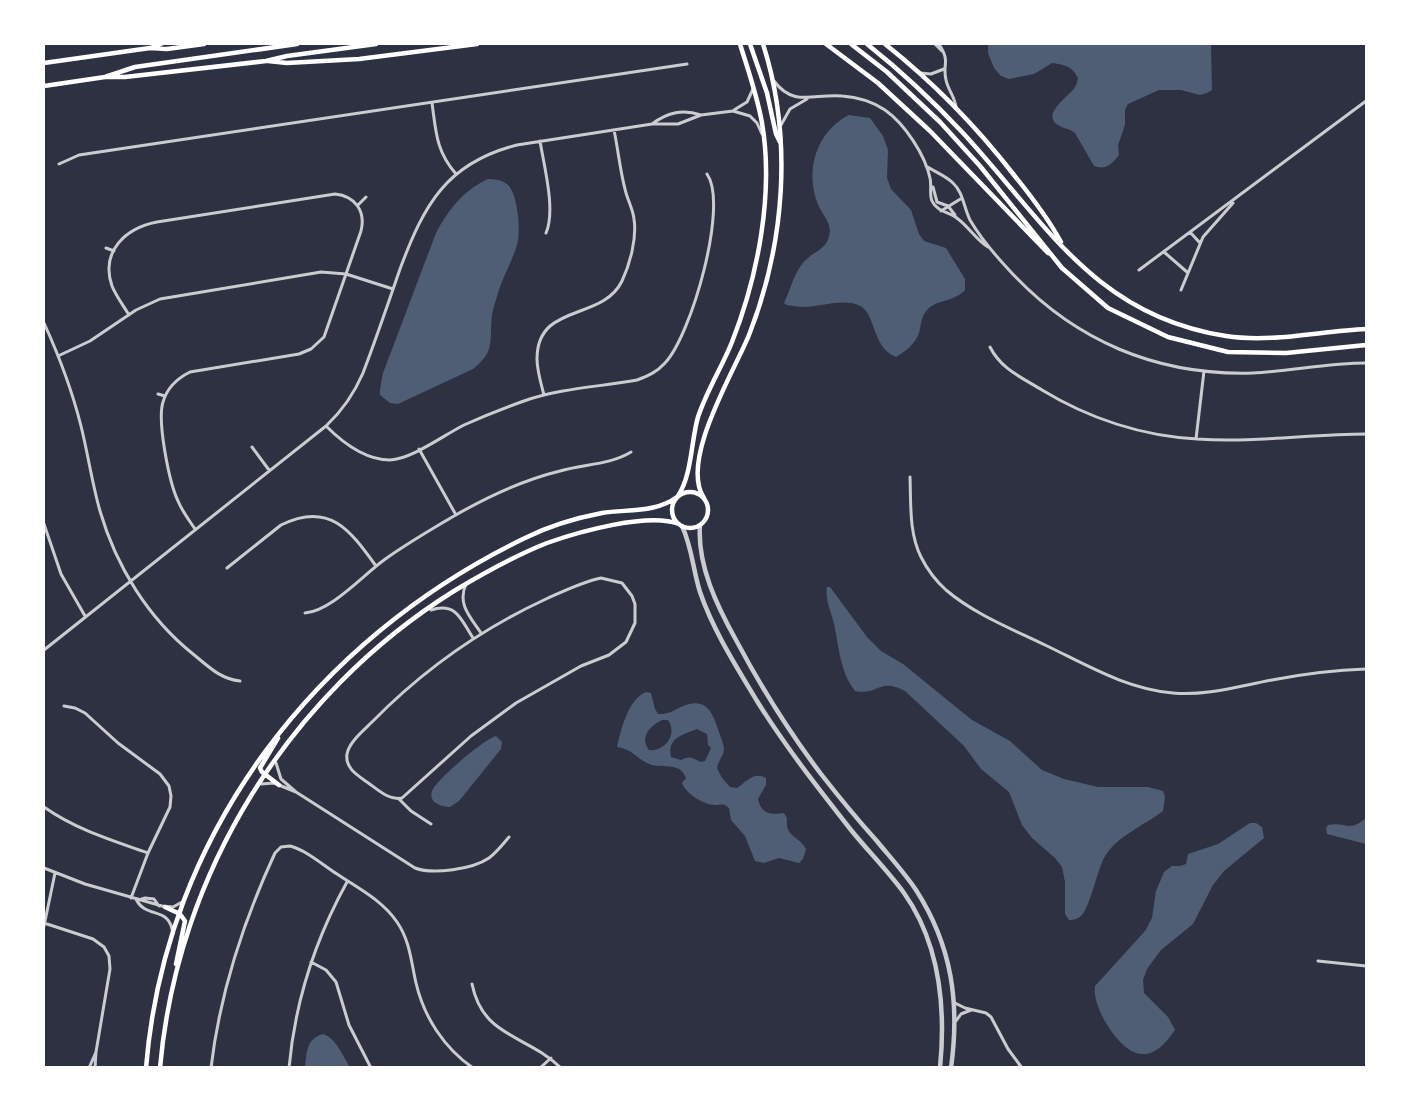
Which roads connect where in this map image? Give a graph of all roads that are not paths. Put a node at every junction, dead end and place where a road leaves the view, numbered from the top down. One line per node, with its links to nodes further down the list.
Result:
1 (161, 44): 15 (main road)
2 (204, 44): 15 (main road)
3 (297, 44): 22 (main road)
4 (376, 44): 17 (main road)
5 (477, 44): 17 (main road)
6 (740, 44): 25 (main road)
7 (750, 44): 37 (main road)
8 (763, 44): 16 (main road)
9 (768, 44): 16 (main road)
10 (826, 44): 58 (main road)
11 (851, 44): 58 (main road)
12 (867, 44): 53 (main road)
13 (885, 44): 21 (main road)
14 (937, 44): 20 (street)
15 (150, 48): 18 (main road)
16 (766, 54): 23 (main road)
17 (266, 61): 22 (main road)
18 (44, 63)
19 (687, 64): 28 (street)
20 (946, 68): 21 (street); 29 (street)
21 (919, 73): 29 (main road)
22 (105, 76): 24 (main road)
23 (773, 80): 26 (street); 33 (main road)
24 (44, 86)
25 (754, 87): 30 (street); 35 (main road)
26 (812, 98): 33 (street); 39 (street)
27 (1366, 101): 45 (street)
28 (432, 103): 38 (street); 40 (street)
29 (956, 107): 53 (main road)
30 (733, 111): 31 (street); 35 (street)
31 (701, 115): 32 (street); 32 (street)
32 (652, 124): 34 (street)
33 (780, 129): 37 (main road)
34 (615, 130): 36 (street); 73 (street)
35 (763, 137): 83 (main road)
36 (540, 141): 40 (street); 51 (street)
37 (780, 142): 84 (main road)
38 (59, 165)
39 (926, 166): 42 (street); 44 (street)
40 (456, 174): 62 (street)
41 (707, 174): 73 (street)
42 (931, 182): 47 (street); 48 (street)
43 (366, 197): 46 (street)
44 (962, 198): 47 (street); 55 (street)
45 (1238, 198): 50 (street); 52 (street)
46 (358, 205): 56 (street); 61 (street)
47 (948, 206): 48 (street); 49 (street)
48 (941, 211): 49 (street)
49 (956, 217): 55 (street)
50 (1190, 232): 52 (street); 57 (street)
51 (546, 233)
52 (1200, 243): 60 (street)
53 (1062, 245): 66 (main road)
54 (106, 248): 56 (street)
55 (990, 248): 71 (street)
56 (114, 250): 64 (street)
57 (1164, 252): 59 (street); 60 (street)
58 (1052, 256): 67 (main road)
59 (1139, 270)
60 (1188, 272): 63 (street)
61 (346, 274): 62 (street); 64 (street); 74 (street)
62 (393, 289): 75 (street)
63 (1181, 290)
64 (129, 315): 69 (street)
65 (44, 323): 69 (street)
66 (1366, 329)
67 (1366, 345)
68 (990, 347): 77 (street)
69 (58, 356): 92 (street)
70 (1366, 363): 71 (street)
71 (1204, 371): 77 (street)
72 (158, 394): 74 (street)
73 (544, 395): 79 (street)
74 (165, 396): 89 (street)
75 (326, 426): 79 (street); 81 (street)
76 (1366, 434): 77 (street)
77 (1196, 440)
78 (252, 447): 81 (street)
79 (419, 449): 85 (street)
80 (631, 452): 85 (street)
81 (269, 470): 89 (street)
82 (910, 477): 100 (street)
83 (678, 496): 84 (main road); 87 (main road); 103 (main road)
84 (704, 498): 88 (main road)
85 (456, 515): 90 (street)
86 (44, 524): 96 (street)
87 (681, 525): 88 (main road); 93 (main road); 145 (street)
88 (700, 525): 130 (street)
89 (195, 529): 92 (street)
90 (376, 566): 91 (street); 95 (street)
91 (226, 568)
92 (131, 581): 96 (street); 101 (street)
93 (466, 584): 94 (main road); 97 (street)
94 (423, 612): 98 (street); 104 (main road)
95 (304, 613)
96 (85, 616): 99 (street)
97 (482, 633): 98 (street); 109 (street)
98 (473, 638): 109 (street)
99 (44, 650)
100 (1366, 669)
101 (240, 681)
102 (64, 706): 113 (street)
103 (285, 725): 105 (main road); 118 (main road)
104 (276, 758): 105 (main road); 108 (street)
105 (264, 774): 106 (main road); 107 (main road)
106 (279, 785): 107 (street); 108 (street)
107 (256, 786): 128 (main road)
108 (296, 792): 112 (street)
109 (399, 799): 111 (street)
110 (44, 807): 113 (street)
111 (431, 824)
112 (509, 837)
113 (148, 853): 117 (street)
114 (44, 868): 115 (street)
115 (55, 873): 117 (street); 123 (street)
116 (347, 881): 126 (street); 139 (street); 142 (street)
117 (131, 898): 119 (street)
118 (185, 898): 120 (street); 122 (main road)
119 (137, 900): 120 (street); 121 (street)
120 (162, 906): 121 (street); 122 (main road)
121 (160, 914): 124 (street)
122 (180, 914): 124 (main road); 128 (main road)
123 (44, 924): 133 (street)
124 (173, 936): 137 (main road)
125 (1318, 961): 127 (street)
126 (310, 962): 140 (street); 141 (street)
127 (1366, 966)
128 (173, 981): 138 (main road)
129 (472, 984): 134 (street)
130 (955, 1003): 131 (street); 132 (street)
131 (973, 1009): 132 (street); 147 (street)
132 (956, 1021): 146 (street)
133 (96, 1052): 135 (street); 136 (street)
134 (551, 1058): 143 (street); 144 (street)
135 (89, 1068)
136 (95, 1068)
137 (146, 1068)
138 (160, 1068)
139 (211, 1068)
140 (289, 1068)
141 (370, 1068)
142 (473, 1068)
143 (540, 1068)
144 (561, 1068)
145 (940, 1068)
146 (951, 1068)
147 (1022, 1068)

